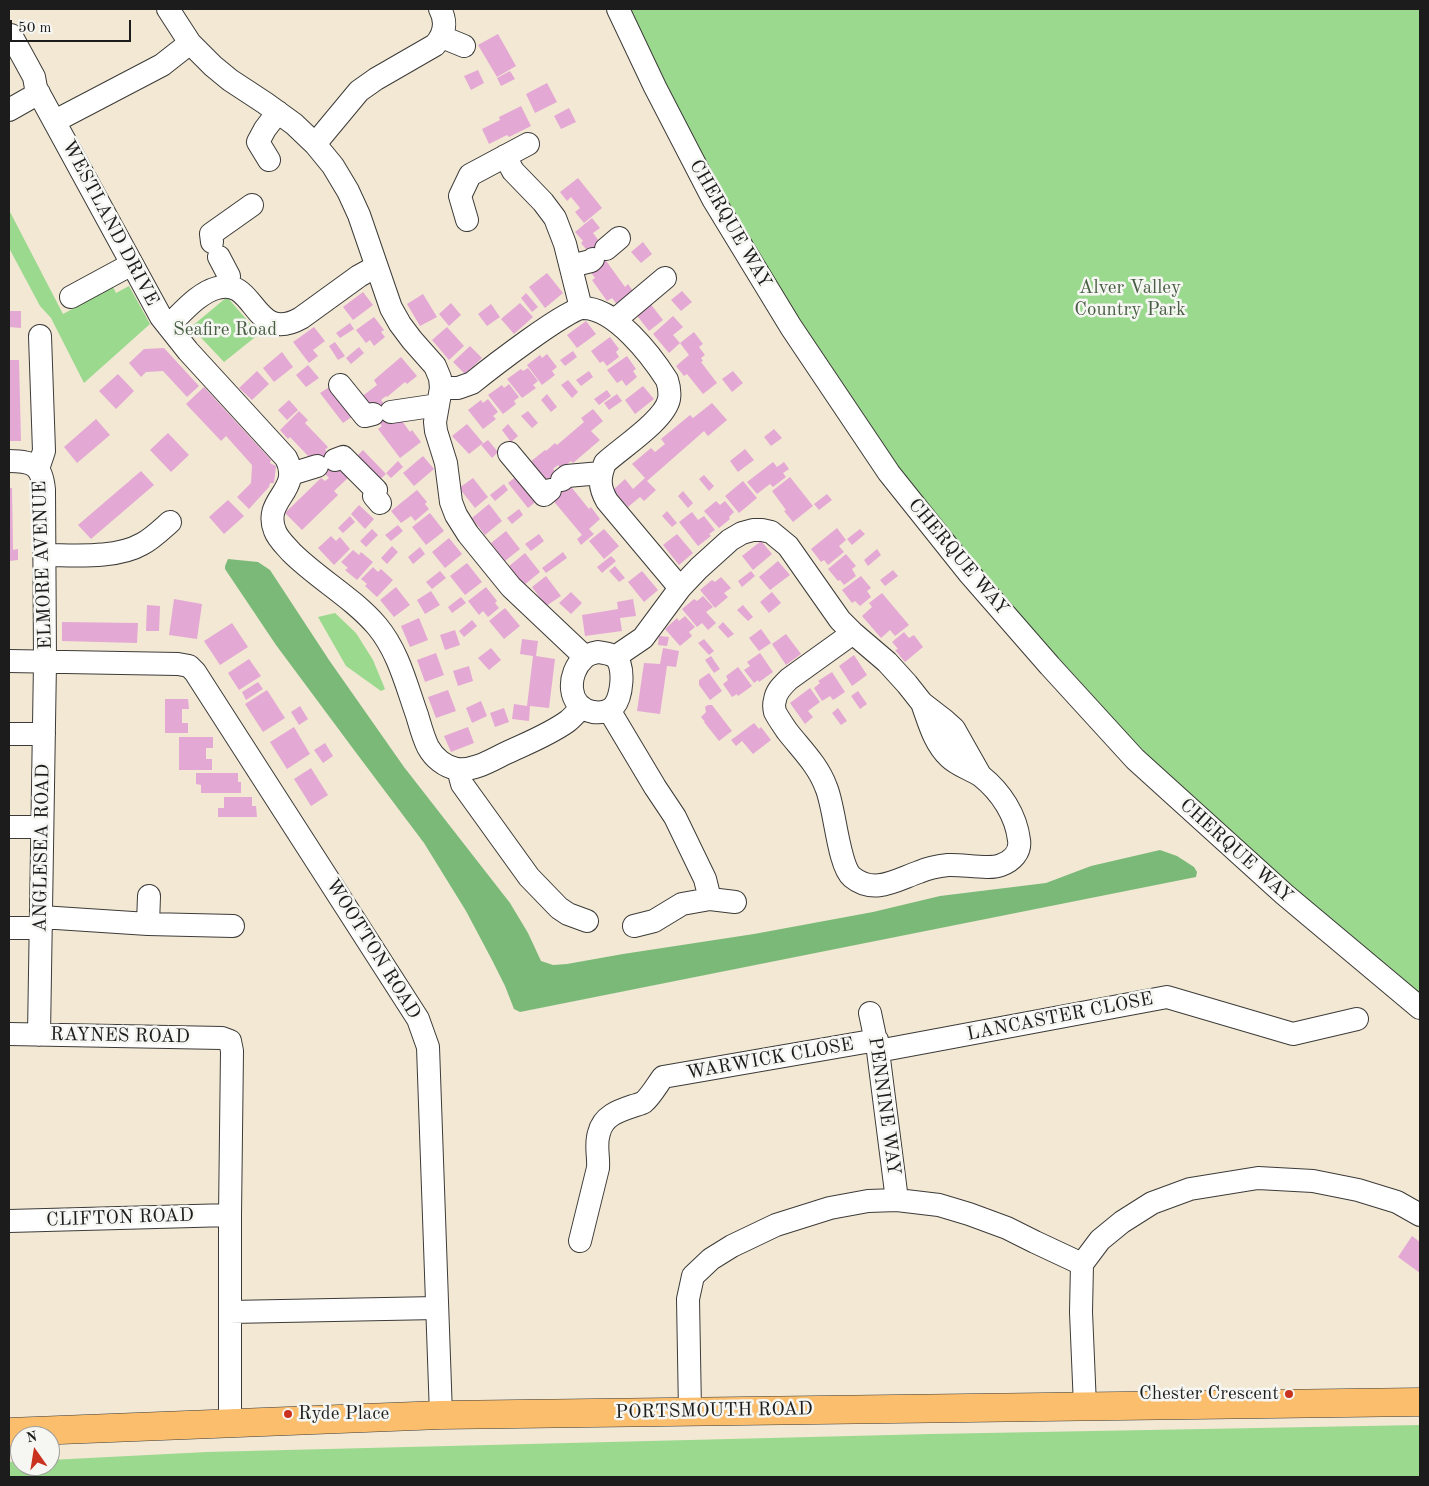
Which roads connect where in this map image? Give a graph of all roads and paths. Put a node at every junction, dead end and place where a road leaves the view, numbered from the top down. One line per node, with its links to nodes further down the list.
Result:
1 (168, 9): 6 (street)
2 (440, 9): 5 (street)
3 (618, 9): 61 (street, CHERQUE WAY)
4 (11, 36): 8 (street, WESTLAND DRIVE)
5 (442, 37): 7 (street); 12 (street)
6 (190, 43): 10 (street); 11 (street, WESTLAND DRIVE)
7 (464, 46)
8 (38, 91): 9 (street); 11 (street, WESTLAND DRIVE)
9 (9, 110)
10 (278, 112): 12 (street); 15 (street)
11 (55, 121): 19 (street, WESTLAND DRIVE)
12 (314, 144): 21 (street)
13 (528, 144): 14 (street)
14 (505, 156): 17 (street); 20 (street)
15 (269, 160)
16 (252, 205): 23 (street)
17 (467, 220)
18 (606, 249): 20 (street)
19 (132, 264): 24 (street); 27 (street, WESTLAND DRIVE)
20 (571, 266): 25 (street)
21 (377, 269): 23 (street); 30 (street)
22 (665, 278): 26 (street)
23 (227, 286): 27 (street)
24 (71, 297)
25 (581, 308): 26 (street); 30 (street)
26 (614, 320): 34 (street)
27 (168, 326): 35 (street, WESTLAND DRIVE)
28 (40, 336): 33 (street, ELMORE AVENUE)
29 (340, 385): 30 (street)
30 (439, 397): 41 (street)
31 (509, 453): 34 (street)
32 (9, 461): 33 (street, ELMORE AVENUE)
33 (38, 468): 38 (street, ELMORE AVENUE)
34 (601, 473): 39 (street)
35 (291, 474): 36 (street); 49 (street)
36 (380, 503)
37 (170, 522): 38 (street)
38 (45, 555): 44 (street, ELMORE AVENUE)
39 (680, 588): 40 (street); 42 (street)
40 (853, 633): 40 (street)
41 (585, 657): 42 (street); 45 (street)
42 (615, 657): 46 (street)
43 (9, 661): 44 (street)
44 (46, 662): 48 (street, ANGLESEA ROAD); 73 (street, WOOTTON ROAD)
45 (581, 708): 46 (street); 49 (street)
46 (609, 710): 53 (street)
47 (9, 734): 48 (street)
48 (44, 734): 51 (street, ANGLESEA ROAD)
49 (458, 769): 55 (street)
50 (9, 826): 51 (street)
51 (42, 827): 56 (street, ANGLESEA ROAD)
52 (149, 896): 57 (street)
53 (710, 899): 54 (street); 59 (street)
54 (735, 902)
55 (587, 921)
56 (41, 923): 57 (street); 60 (street); 65 (street, ANGLESEA ROAD)
57 (148, 924): 58 (street)
58 (233, 926)
59 (634, 926)
60 (9, 928)
61 (1420, 1008)
62 (870, 1013): 66 (street, PENNINE WAY)
63 (1357, 1019): 66 (street, LANCASTER CLOSE)
64 (9, 1034): 65 (street, RAYNES ROAD)
65 (39, 1035): 68 (street, RAYNES ROAD)
66 (877, 1045): 67 (street, PENNINE WAY); 71 (street, WARWICK CLOSE)
67 (897, 1200): 72 (street); 77 (street)
68 (230, 1215): 70 (street, CLIFTON ROAD); 74 (street)
69 (1420, 1215): 72 (street)
70 (9, 1221)
71 (580, 1241)
72 (1082, 1264): 76 (street)
73 (437, 1308): 74 (street); 78 (street, WOOTTON ROAD)
74 (230, 1312): 79 (street)
75 (1420, 1402): 76 (main road, PORTSMOUTH ROAD)
76 (1085, 1406): 77 (main road, PORTSMOUTH ROAD)
77 (690, 1411): 78 (main road, PORTSMOUTH ROAD)
78 (441, 1415): 79 (main road, PORTSMOUTH ROAD)
79 (230, 1424): 80 (main road, PORTSMOUTH ROAD)
80 (9, 1432)

